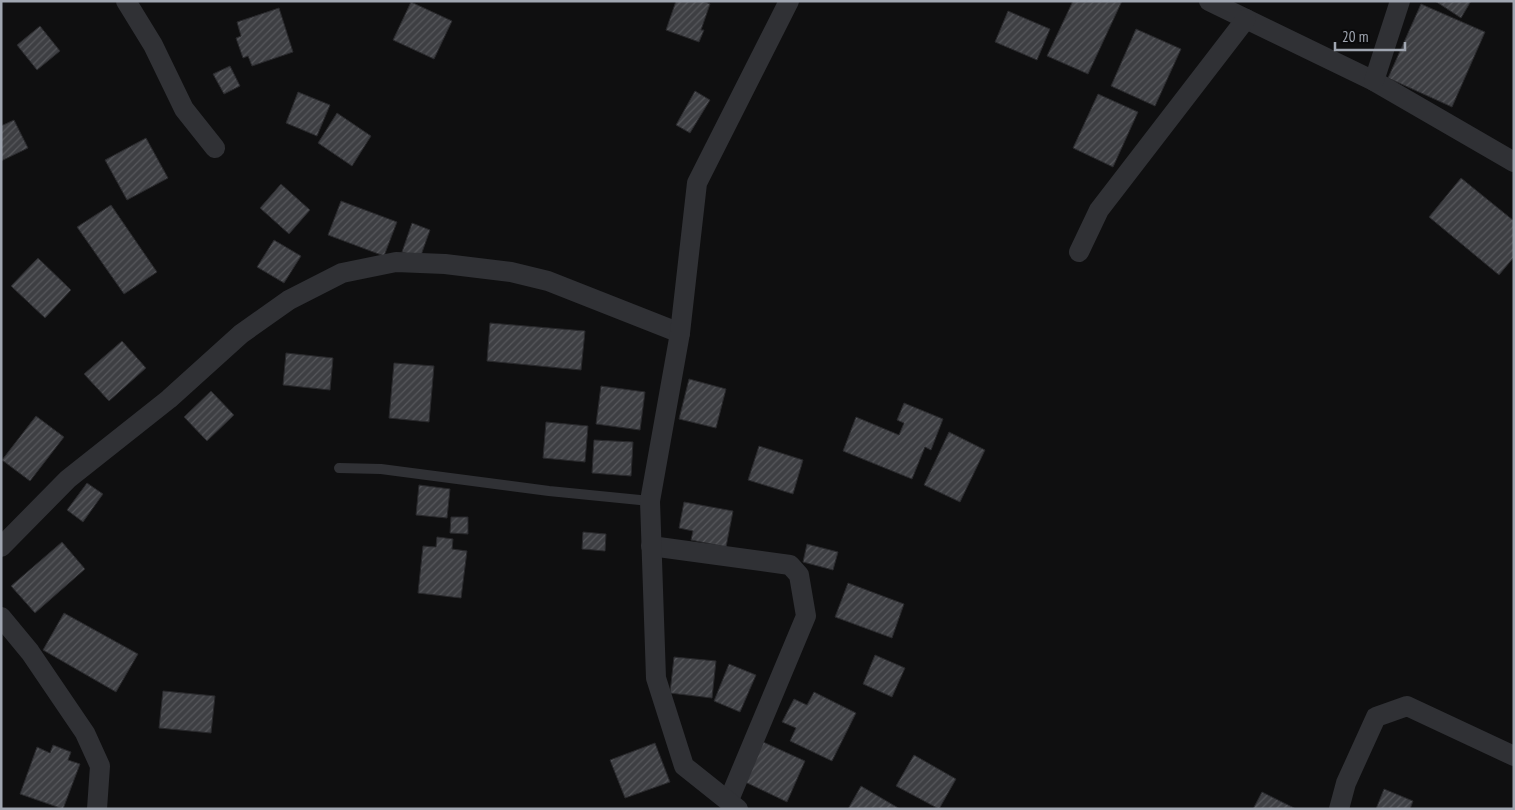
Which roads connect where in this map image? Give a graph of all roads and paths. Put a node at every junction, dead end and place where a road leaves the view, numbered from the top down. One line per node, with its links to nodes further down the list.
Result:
1 (126, 1): 7 (street)
2 (789, 1): 10 (street)
3 (1209, 1): 5 (street)
4 (1400, 1): 6 (street)
5 (1246, 20): 6 (street); 9 (street)
6 (1374, 81): 8 (street)
7 (215, 148)
8 (1514, 162)
9 (1079, 252)
10 (680, 333): 12 (street); 14 (street)
11 (339, 468): 12 (lane)
12 (650, 501): 13 (street)
13 (651, 546): 17 (street); 17 (street)
14 (1, 547)
15 (1, 617): 18 (street)
16 (1514, 756): 19 (street)
17 (733, 804)
18 (97, 809)
19 (1339, 809)

